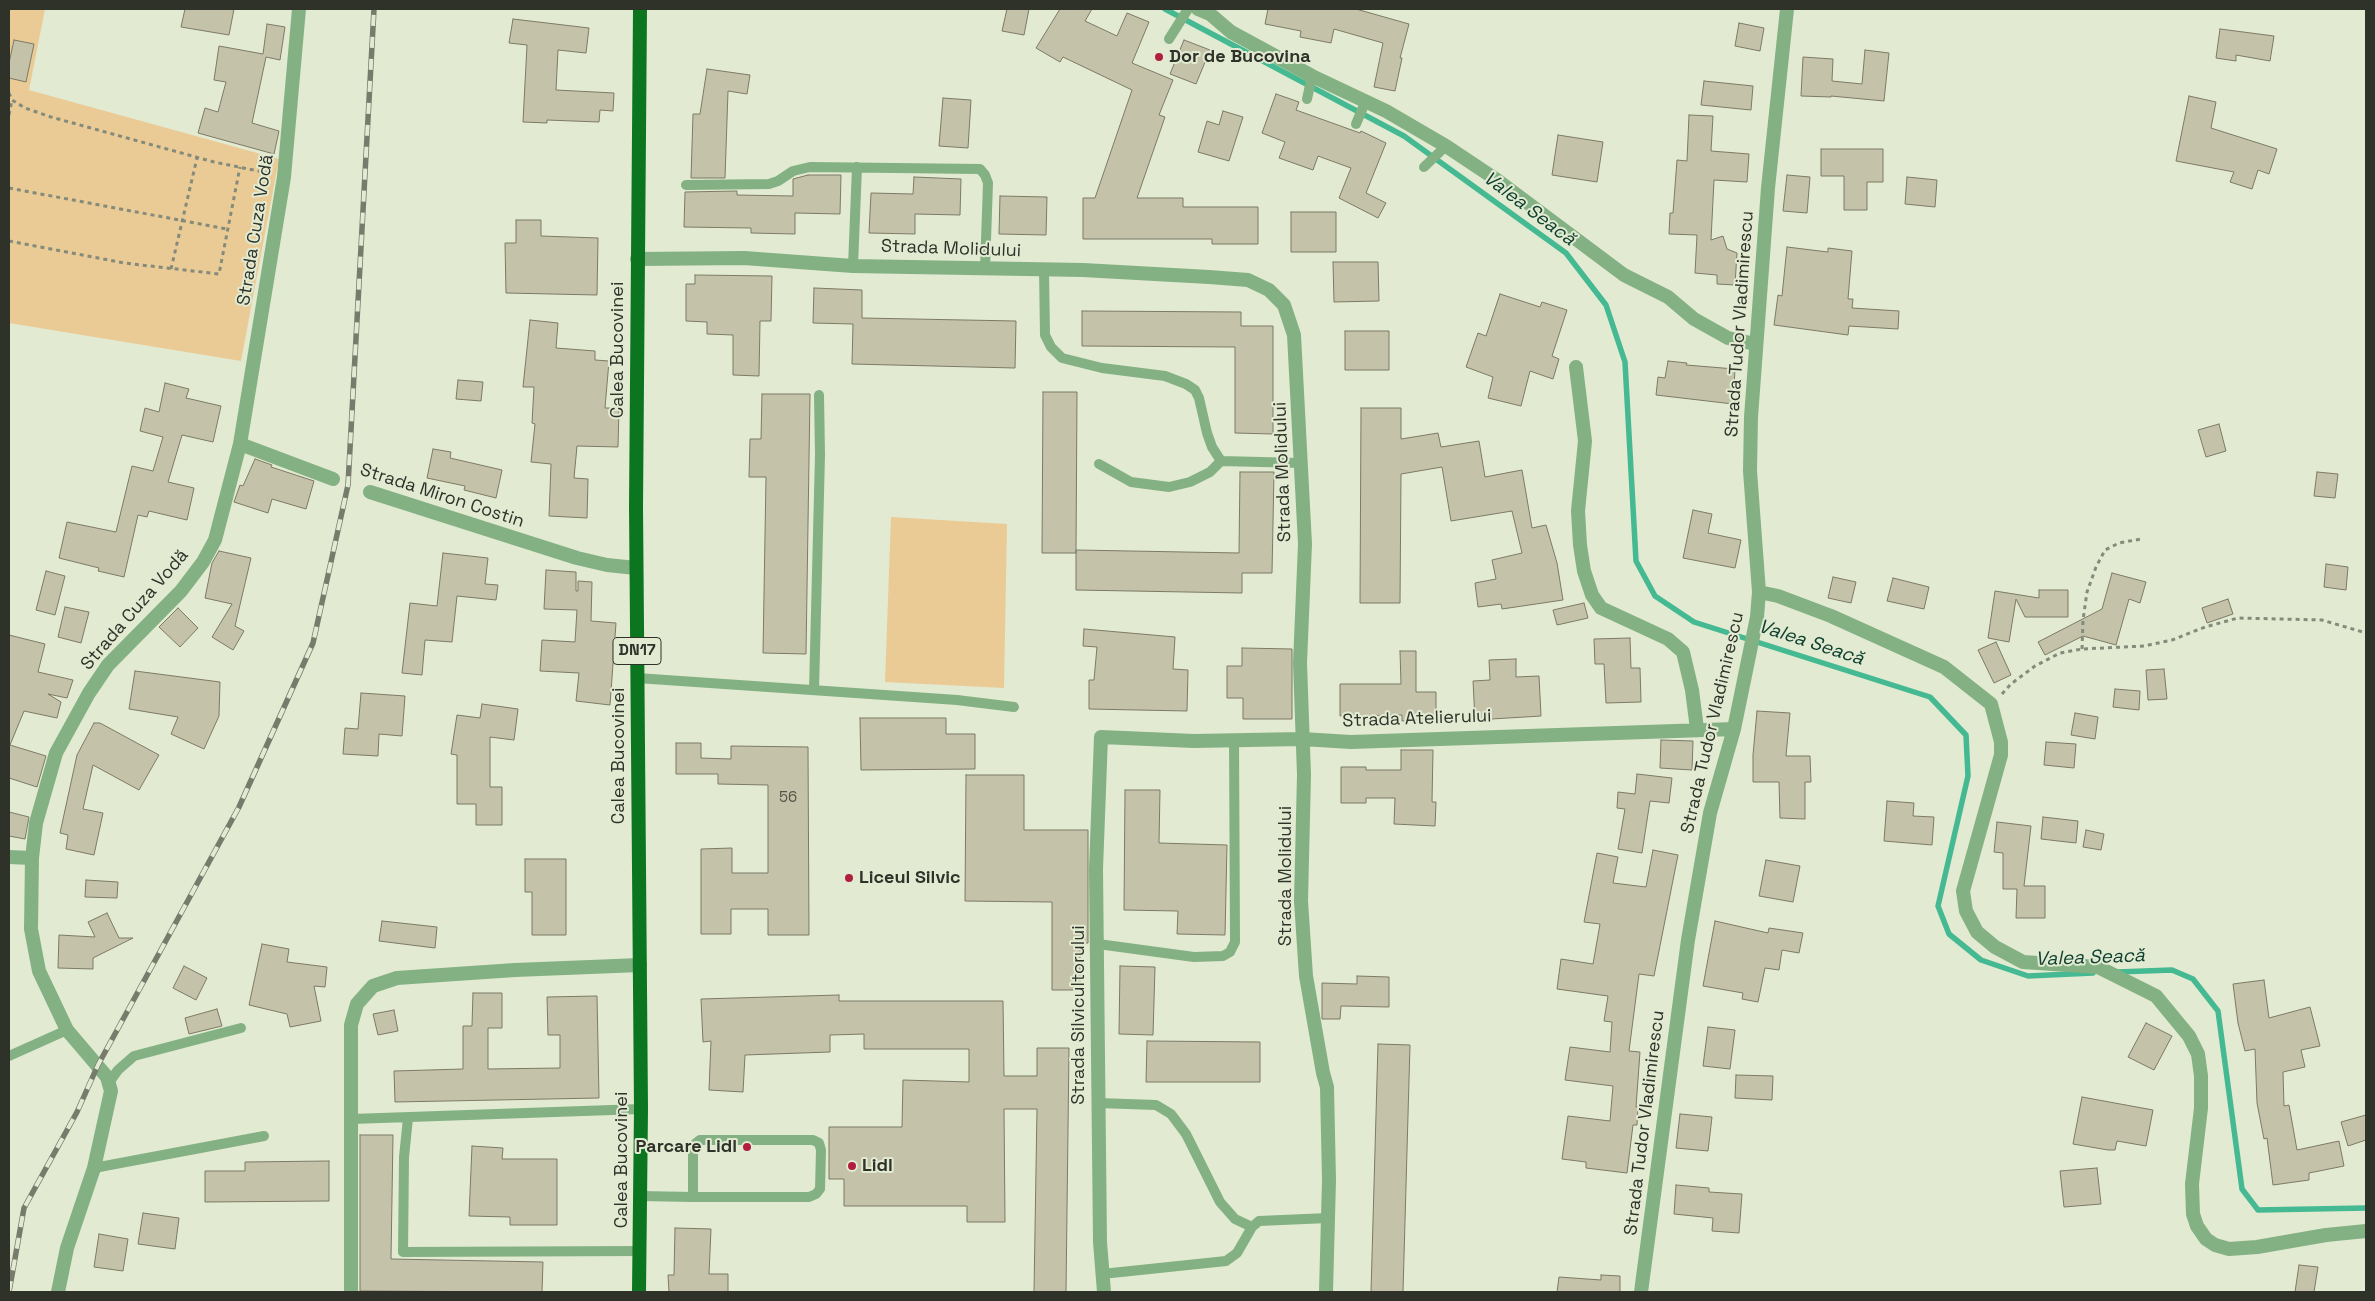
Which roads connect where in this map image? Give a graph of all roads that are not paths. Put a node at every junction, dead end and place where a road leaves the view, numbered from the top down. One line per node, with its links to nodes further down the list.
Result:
1 (299, 9): 21 (street, Strada Cuza Vodă)
2 (640, 9): 14 (highway, Calea Bucovinei / DN17)
3 (1787, 9): 18 (street, Strada Tudor Vladimirescu)
4 (1190, 10): 5 (lane); 6 (street)
5 (1169, 39)
6 (1312, 76): 7 (lane); 8 (street)
7 (1307, 99)
8 (1366, 100): 9 (lane); 10 (street)
9 (1356, 124)
10 (1442, 150): 12 (lane); 18 (street)
11 (857, 167): 13 (lane); 15 (lane); 16 (lane)
12 (1424, 167)
13 (686, 185)
14 (637, 259): 15 (street, Strada Molidului); 27 (highway, Calea Bucovinei / DN17)
15 (853, 266): 16 (street, Strada Molidului)
16 (985, 269): 17 (street, Strada Molidului)
17 (1044, 270): 22 (lane); 23 (street, Strada Molidului)
18 (1755, 344): 28 (street, Strada Tudor Vladimirescu)
19 (1576, 367): 32 (street)
20 (818, 395): 30 (lane)
21 (240, 444): 25 (street, Strada Miron Costin); 38 (street, Strada Cuza Vodă)
22 (1221, 461): 23 (lane); 24 (lane)
23 (1301, 463): 35 (street, Strada Molidului)
24 (1100, 464)
25 (333, 479)
26 (370, 492): 27 (street, Strada Miron Costin)
27 (636, 568): 29 (highway, Calea Bucovinei / DN17)
28 (1759, 592): 33 (street, Strada Tudor Vladimirescu); 55 (street)
29 (637, 678): 30 (lane); 40 (highway, Calea Bucovinei / DN17)
30 (814, 690): 31 (lane)
31 (1014, 707)
32 (1697, 729): 33 (street, Strada Atelierului); 35 (street, Strada Atelierului)
33 (1734, 729): 63 (street, Strada Tudor Vladimirescu)
34 (1101, 738): 36 (street, Strada Atelierului); 39 (street, Strada Silvicultorului)
35 (1302, 739): 36 (street, Strada Atelierului); 53 (street, Strada Molidului)
36 (1234, 741): 39 (lane)
37 (9, 857): 38 (street)
38 (32, 858): 42 (street, Strada Cuza Vodă)
39 (1098, 944): 45 (street, Strada Silvicultorului)
40 (640, 965): 46 (highway, Calea Bucovinei / DN17); 48 (street)
41 (242, 1028): 44 (lane)
42 (67, 1030): 43 (lane); 44 (street, Strada Cuza Vodă)
43 (9, 1056)
44 (108, 1084): 50 (street)
45 (1098, 1102): 54 (lane); 57 (street, Strada Silvicultorului)
46 (641, 1109): 47 (lane); 51 (highway, Calea Bucovinei / DN17)
47 (408, 1118): 48 (lane); 56 (lane)
48 (352, 1120): 59 (street)
49 (264, 1136): 50 (lane)
50 (94, 1168): 58 (street)
51 (640, 1196): 52 (lane); 56 (highway, Calea Bucovinei / DN17)
52 (693, 1197): 52 (lane)
53 (1328, 1218): 54 (lane); 62 (street, Strada Molidului)
54 (1252, 1227): 57 (lane)
55 (2366, 1231)
56 (640, 1251): 60 (highway, Calea Bucovinei / DN17)
57 (1102, 1274): 61 (street, Strada Silvicultorului)
58 (58, 1292)
59 (351, 1292)
60 (639, 1292)
61 (1104, 1292)
62 (1326, 1292)
63 (1641, 1292)

